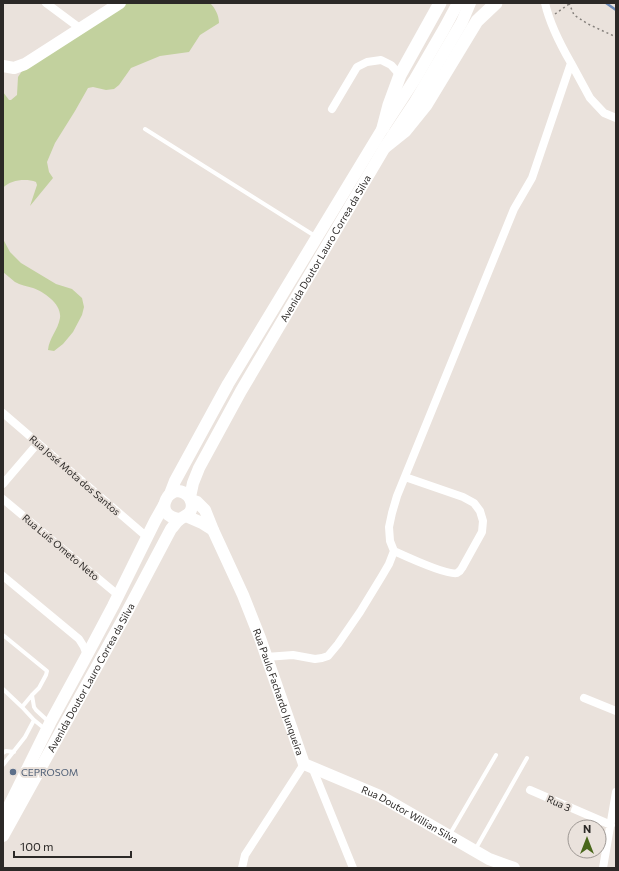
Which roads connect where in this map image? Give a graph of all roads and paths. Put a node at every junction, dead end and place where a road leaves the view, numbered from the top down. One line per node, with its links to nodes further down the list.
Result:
1 (46, 3): 9 (street)
2 (440, 3): 13 (main road)
3 (496, 3): 18 (main road)
4 (545, 3): 8 (street)
5 (569, 3): 8 (path); 10 (path)
6 (114, 5): 9 (main road)
7 (462, 7): 16 (main road, Avenida Doutor Lauro Correa da Silva); 18 (main road, Avenida Doutor Lauro Correa da Silva)
8 (549, 18): 11 (street)
9 (81, 29): 12 (main road)
10 (616, 37)
11 (571, 63): 15 (street); 22 (street)
12 (8, 67)
13 (400, 75): 14 (street); 16 (main road)
14 (332, 109)
15 (616, 118)
16 (383, 128): 19 (main road, Avenida Doutor Lauro Correa da Silva)
17 (145, 129): 19 (lane)
18 (385, 147): 26 (main road, Avenida Doutor Lauro Correa da Silva)
19 (317, 237): 24 (main road, Avenida Doutor Lauro Correa da Silva)
20 (3, 412): 21 (street, Rua José Mota dos Santos)
21 (38, 443): 23 (street); 30 (street, Rua José Mota dos Santos)
22 (405, 477): 31 (street); 31 (street)
23 (3, 484)
24 (170, 494): 26 (main road); 27 (main road)
25 (3, 499): 33 (street, Rua Luís Ometo Neto)
26 (190, 499): 28 (main road); 29 (main road, Rua Paulo Fachardo Junqueira)
27 (164, 505): 28 (main road); 30 (main road, Avenida Doutor Lauro Correa da Silva)
28 (183, 518): 29 (main road); 54 (main road, Avenida Doutor Lauro Correa da Silva)
29 (213, 530): 36 (main road, Rua Paulo Fachardo Junqueira)
30 (147, 537): 33 (main road, Avenida Doutor Lauro Correa da Silva)
31 (394, 551): 36 (street)
32 (3, 576): 35 (street)
33 (118, 595): 35 (main road, Avenida Doutor Lauro Correa da Silva)
34 (3, 635): 38 (lane)
35 (87, 655): 43 (main road, Avenida Doutor Lauro Correa da Silva)
36 (266, 656): 49 (main road, Rua Paulo Fachardo Junqueira)
37 (3, 690): 40 (lane)
38 (32, 695): 40 (lane); 43 (lane)
39 (584, 698): 41 (street)
40 (22, 707): 42 (lane)
41 (616, 711)
42 (34, 720): 43 (lane); 44 (lane)
43 (48, 727): 52 (main road, Avenida Doutor Lauro Correa da Silva)
44 (14, 752): 45 (lane); 48 (lane)
45 (3, 753)
46 (496, 755): 55 (lane)
47 (527, 758): 56 (lane)
48 (3, 765)
49 (308, 766): 55 (main road, Rua Doutor Willian Silva); 57 (street, Rua Paulo Fachardo Junqueira); 58 (street)
50 (530, 790): 53 (street, Rua 3)
51 (616, 792): 53 (street)
52 (4, 816)
53 (611, 825): 60 (street)
54 (3, 836)
55 (448, 836): 56 (main road, Rua Doutor Willian Silva)
56 (475, 851): 59 (main road, Rua Doutor Willian Silva)
57 (242, 868)
58 (353, 868)
59 (514, 868)
60 (603, 868)

